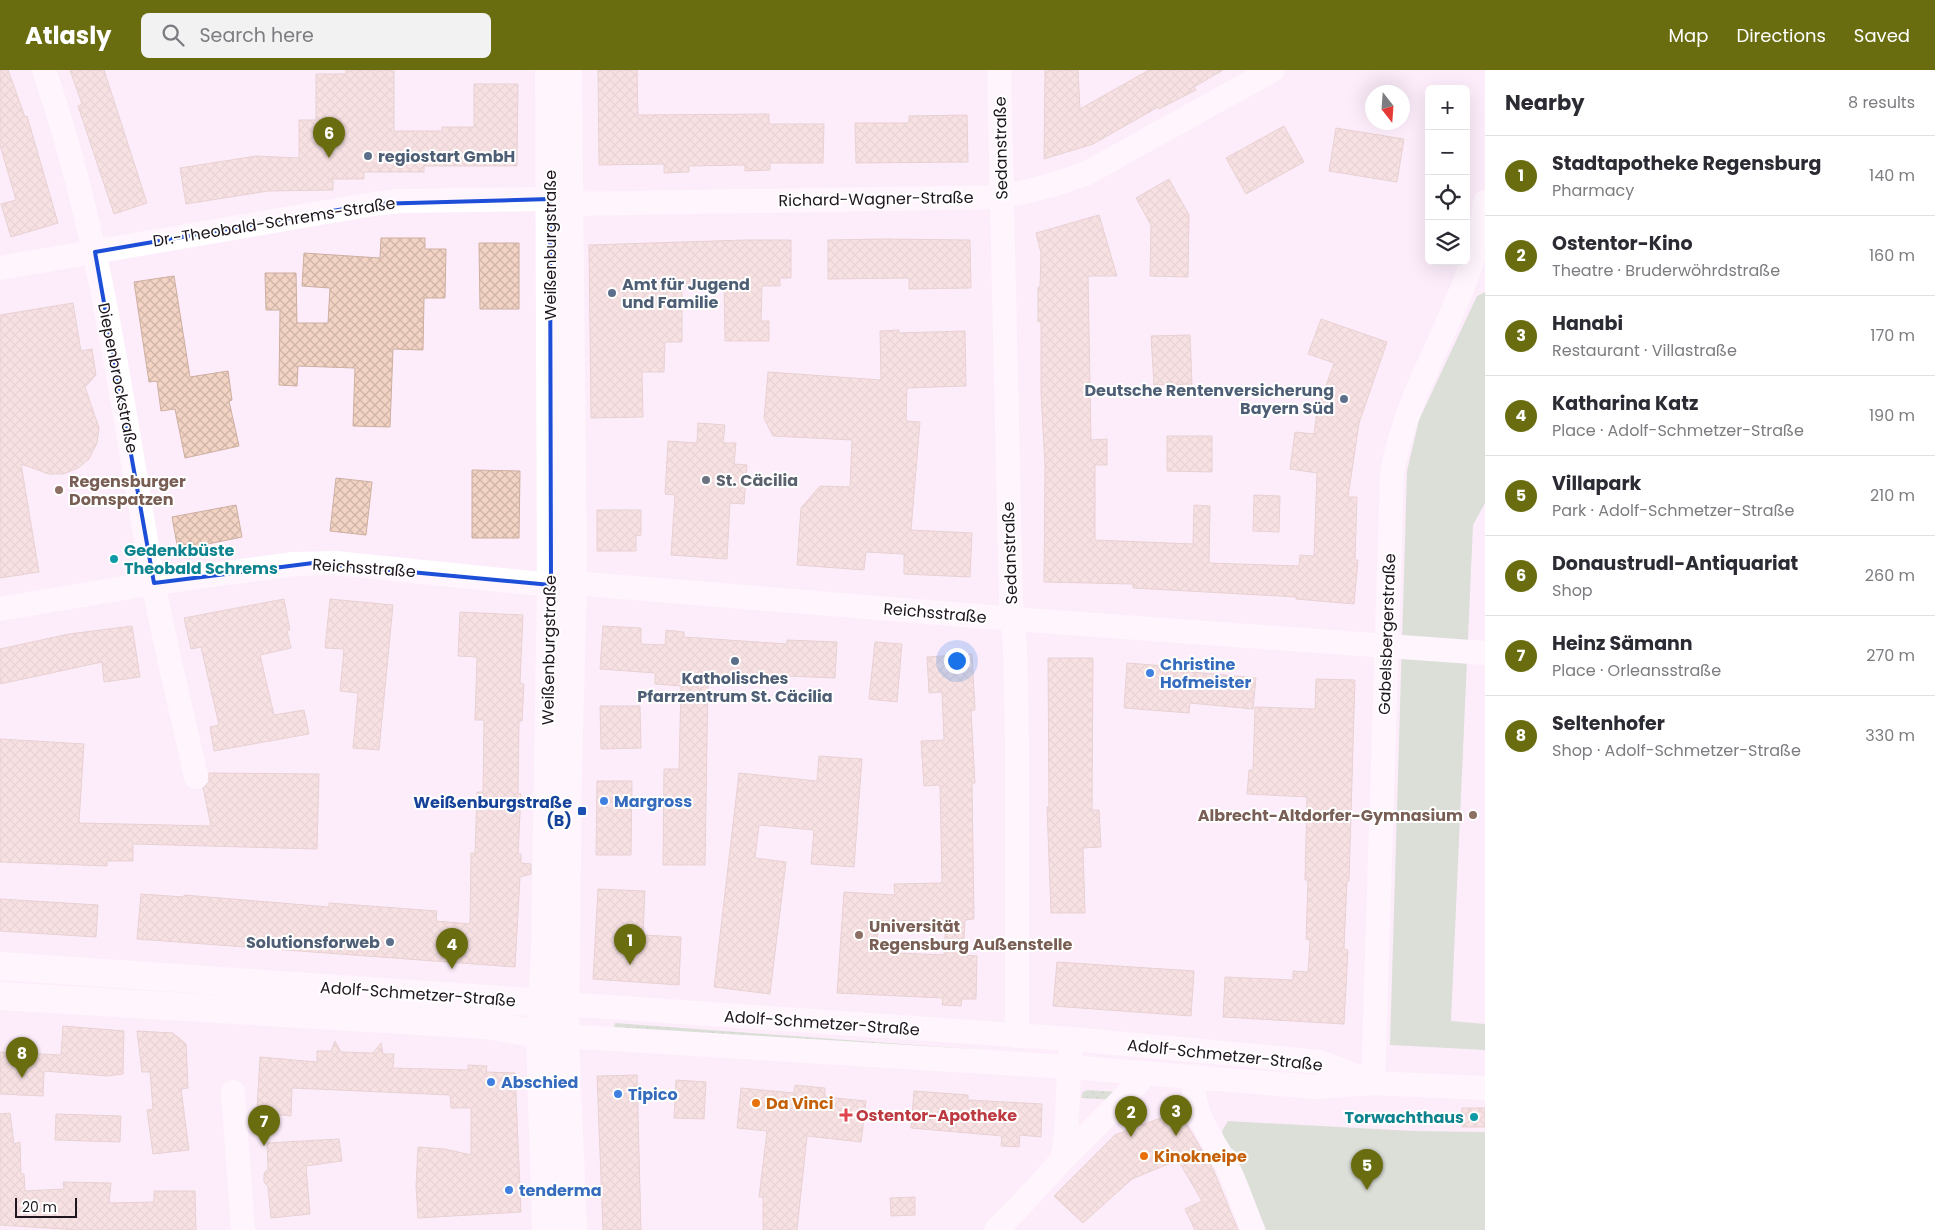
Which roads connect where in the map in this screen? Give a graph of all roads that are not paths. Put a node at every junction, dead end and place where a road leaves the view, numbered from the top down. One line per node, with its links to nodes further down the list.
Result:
1 (44, 70): 9 (street, Diepenbrockstraße)
2 (549, 70): 7 (main road, Weißenburgstraße)
3 (568, 70): 7 (main road, Weißenburgstraße)
4 (999, 70): 6 (street, Sedanstraße)
5 (1273, 70): 6 (street, Richard-Wagner-Straße)
6 (1002, 197): 7 (street, Richard-Wagner-Straße); 14 (street, Sedanstraße)
7 (560, 202): 9 (street, Dr.-Theobald-Schrems-Straße); 12 (main road, Weißenburgstraße)
8 (1485, 202): 15 (street, Gabelsbergerstraße)
9 (95, 252): 10 (street, Dr.-Theobald-Schrems-Straße); 11 (street, Diepenbrockstraße)
10 (0, 268)
11 (154, 583): 12 (street, Reichsstraße); 13 (street, Reichsstraße); 17 (street, Diepenbrockstraße)
12 (562, 584): 14 (street, Reichsstraße); 20 (main road, Weißenburgstraße)
13 (0, 609)
14 (1013, 619): 15 (street, Reichsstraße); 22 (street, Sedanstraße)
15 (1386, 646): 16 (street, Reichsstraße); 27 (street, Gabelsbergerstraße)
16 (1485, 653)
17 (196, 777)
18 (0, 966): 20 (main road, Adolf-Schmetzer-Straße)
19 (0, 996): 21 (main road, Adolf-Schmetzer-Straße)
20 (554, 1003): 21 (main road, Weißenburgstraße); 22 (street, Adolf-Schmetzer-Straße)
21 (552, 1036): 24 (street, Adolf-Schmetzer-Straße); 32 (main road, Weißenburgstraße); 33 (main road, Weißenburgstraße)
22 (1017, 1036): 23 (street, Adolf-Schmetzer-Straße)
23 (1072, 1039): 24 (street); 27 (street, Adolf-Schmetzer-Straße)
24 (1068, 1066): 25 (street, Adolf-Schmetzer-Straße); 30 (street)
25 (1146, 1073): 26 (street, Adolf-Schmetzer-Straße); 30 (street)
26 (1194, 1076): 27 (street, Adolf-Schmetzer-Straße); 35 (street)
27 (1373, 1083): 28 (street)
28 (1485, 1088)
29 (233, 1092): 31 (street)
30 (1062, 1160): 34 (street)
31 (243, 1230)
32 (546, 1230)
33 (573, 1230)
34 (996, 1230)
35 (1253, 1230)

